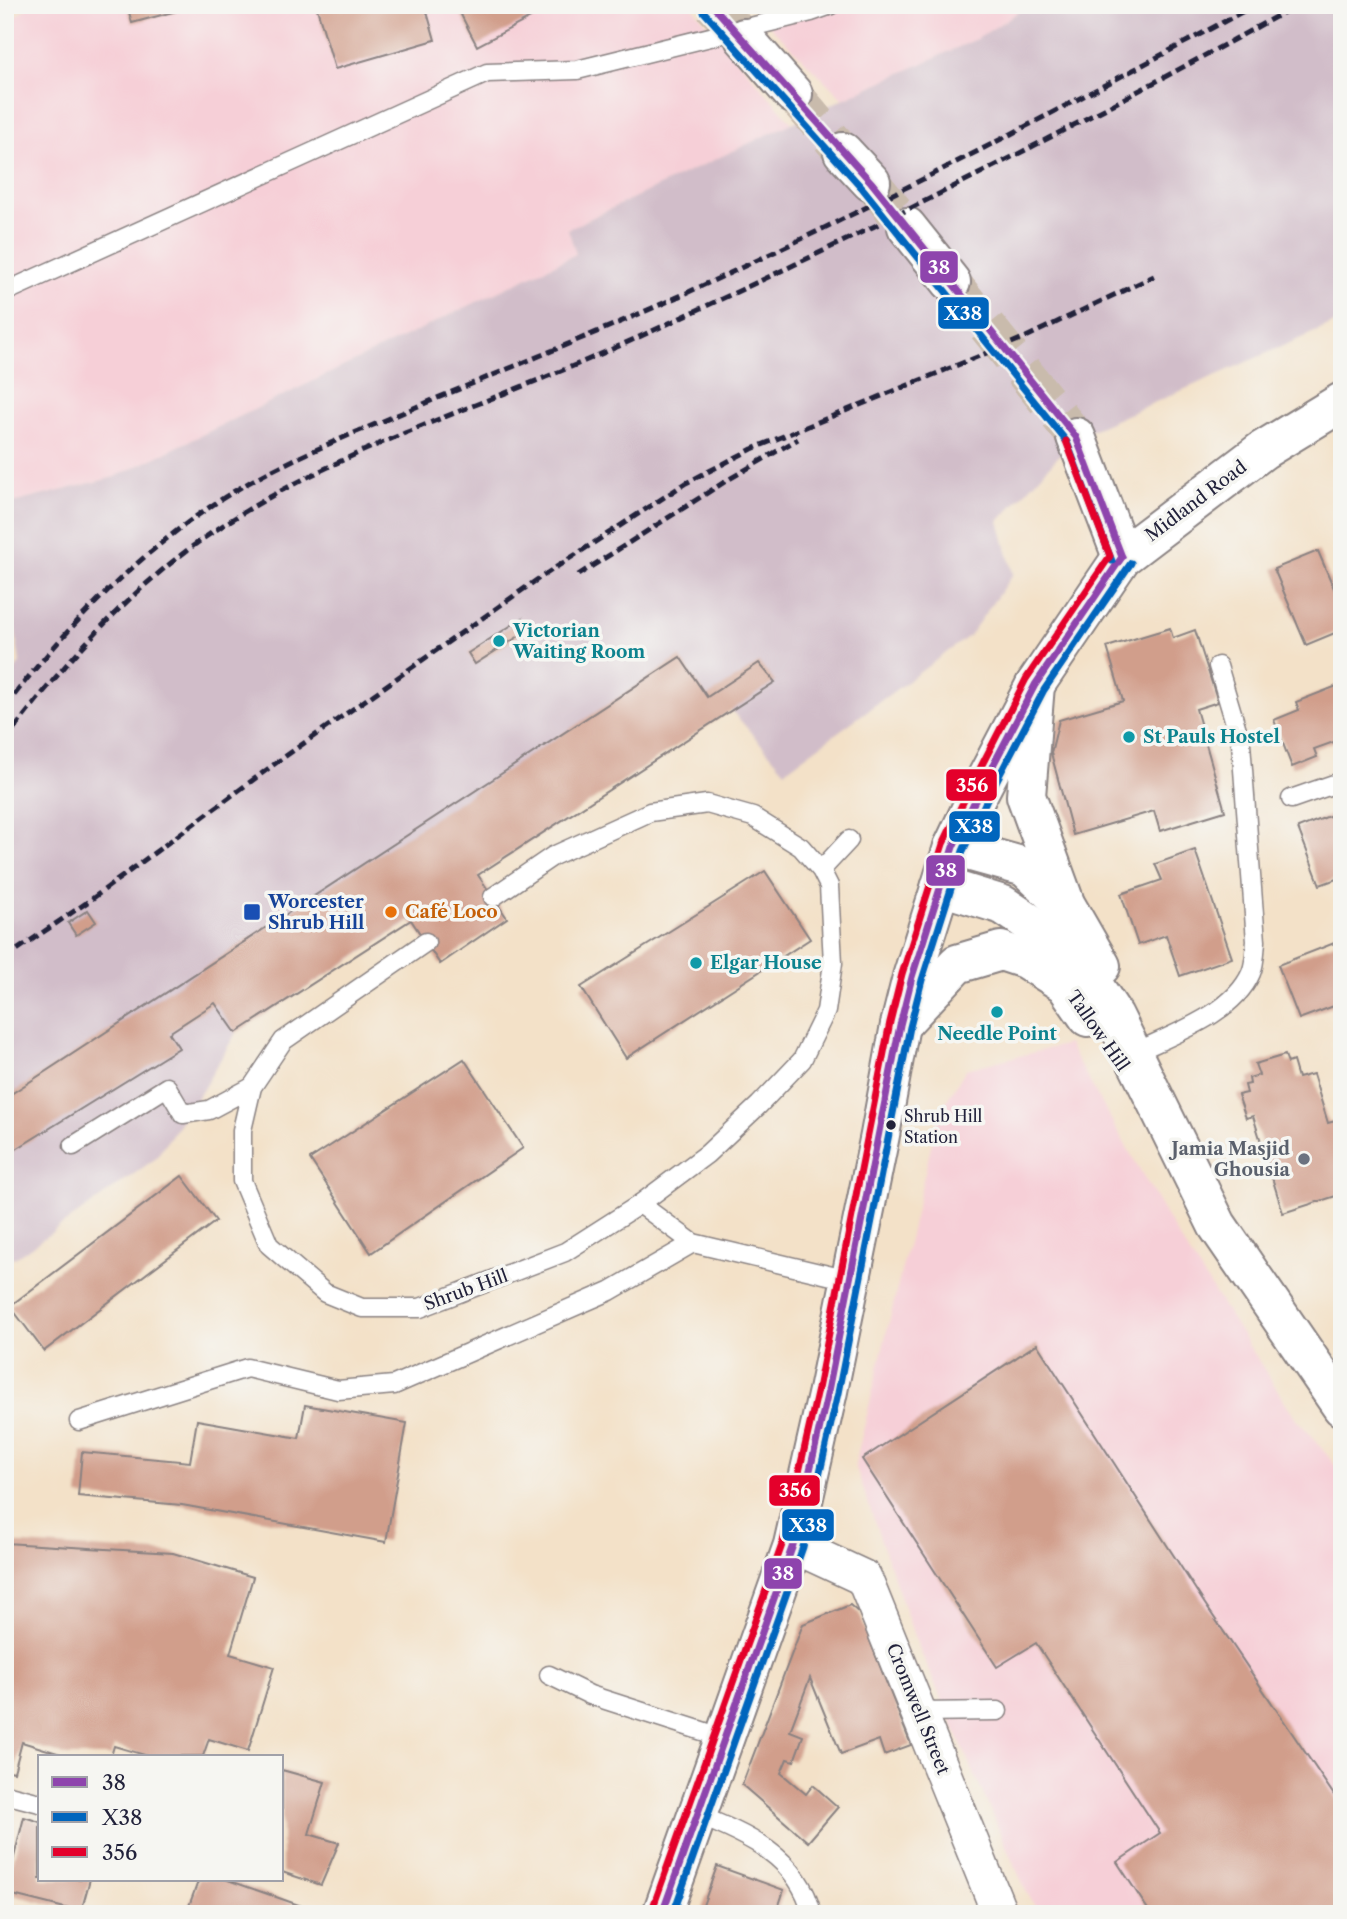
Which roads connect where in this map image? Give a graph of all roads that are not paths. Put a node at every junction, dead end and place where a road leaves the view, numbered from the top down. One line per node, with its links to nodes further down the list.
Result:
1 (831, 5): 8 (lane)
2 (744, 38): 3 (main road)
3 (793, 94)
4 (843, 152): 5 (main road)
5 (871, 182)
6 (907, 227): 7 (main road)
7 (951, 282)
8 (5, 292)
9 (1342, 402): 11 (main road, Midland Road)
10 (1076, 437): 11 (main road)
11 (1122, 557): 13 (main road, Midland Road)
12 (1218, 666): 25 (lane)
13 (1035, 685): 17 (main road, Midland Road); 21 (main road, Tallow Hill)
14 (1342, 787): 15 (lane)
15 (1292, 799)
16 (849, 840): 18 (lane)
17 (953, 847): 19 (main road, Midland Road); 21 (main road, Tallow Hill)
18 (821, 870): 20 (lane, Shrub Hill); 29 (lane, Shrub Hill)
19 (941, 886): 23 (main road, Tallow Hill); 24 (main road, Midland Road)
20 (493, 897)
21 (1067, 907): 23 (main road, Tallow Hill)
22 (426, 942): 26 (lane, Shrub Hill)
23 (1114, 1016): 25 (main road, Tallow Hill)
24 (900, 1025): 27 (main road, Tallow Hill); 31 (main road, Midland Road)
25 (1132, 1054): 27 (main road, Tallow Hill)
26 (252, 1087): 28 (lane); 29 (lane, Shrub Hill)
27 (1174, 1140): 32 (main road, Tallow Hill)
28 (73, 1146)
29 (640, 1204): 30 (lane)
30 (693, 1243): 31 (lane); 33 (lane)
31 (849, 1280): 34 (main road, Midland Road)
32 (1342, 1406)
33 (79, 1421)
34 (793, 1545): 37 (street, Cromwell Street); 38 (main road, Midland Road)
35 (549, 1675): 38 (lane)
36 (998, 1711): 37 (lane)
37 (919, 1712): 44 (street, Cromwell Street)
38 (724, 1738): 41 (main road, Midland Road)
39 (5, 1794): 40 (lane)
40 (38, 1802)
41 (697, 1815): 42 (main road, Midland Road); 43 (lane)
42 (662, 1914)
43 (812, 1914)
44 (1000, 1914)

